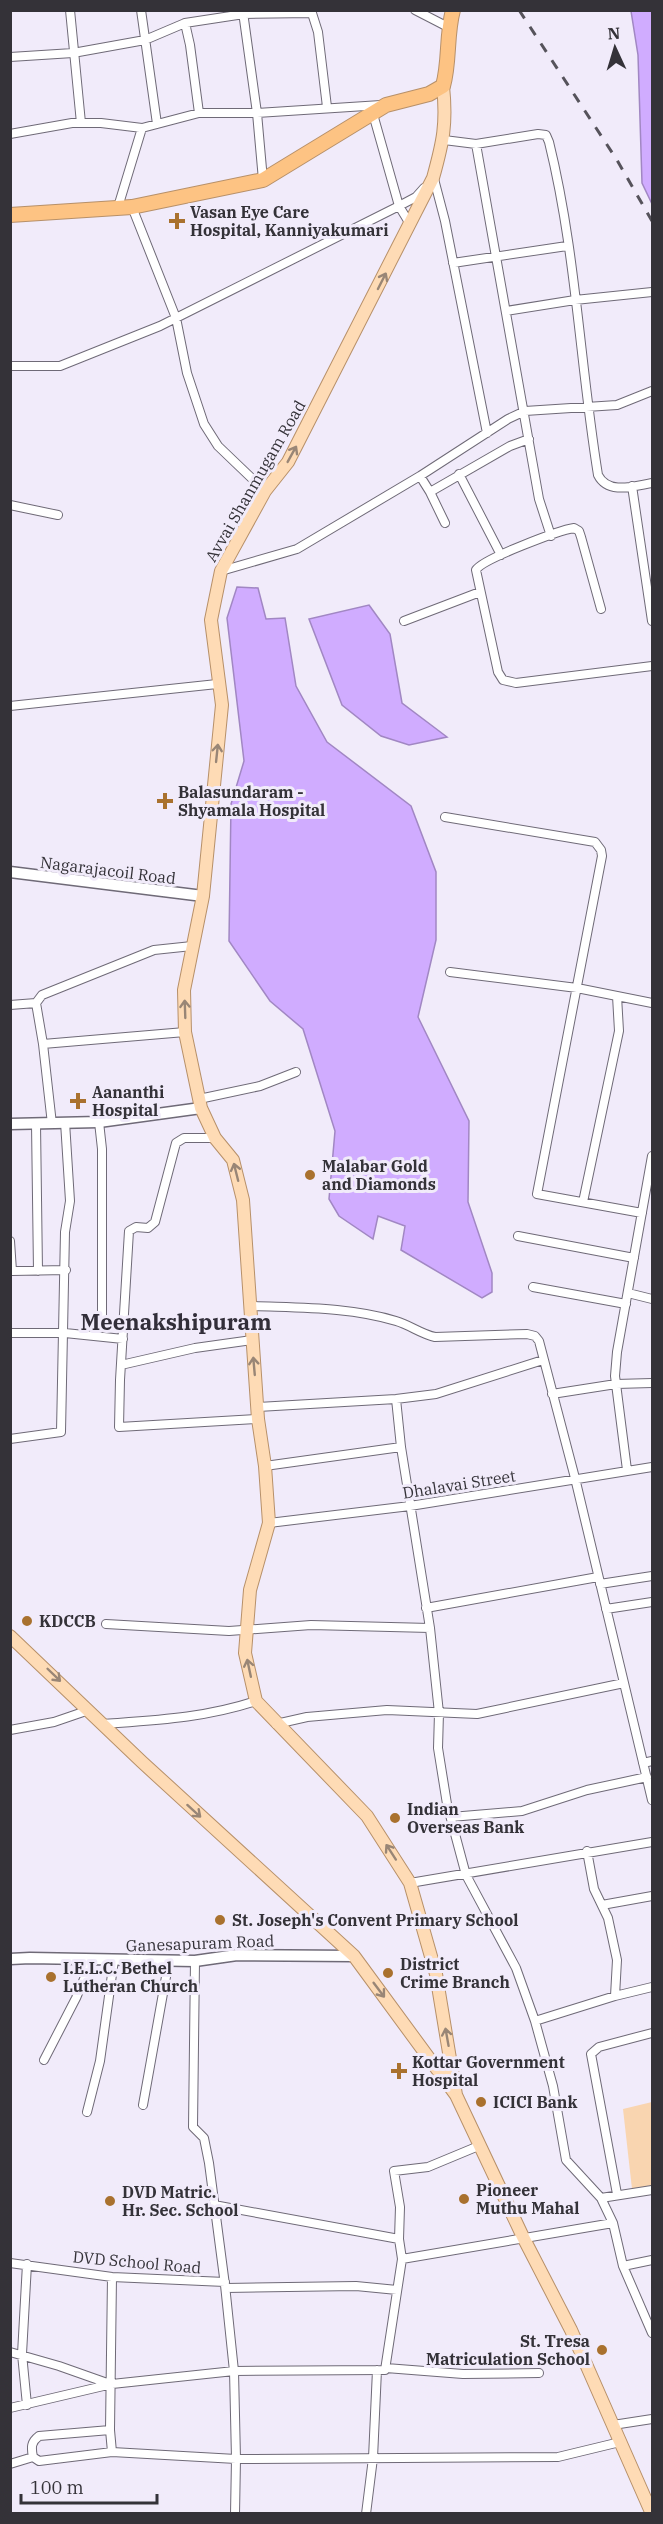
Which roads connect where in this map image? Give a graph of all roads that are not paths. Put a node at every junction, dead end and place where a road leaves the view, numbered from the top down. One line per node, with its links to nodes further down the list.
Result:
1 (70, 10): 10 (street)
2 (141, 10): 9 (street)
3 (415, 10): 8 (street)
4 (453, 10): 8 (highway)
5 (243, 12): 6 (street); 7 (street); 16 (street)
6 (312, 12): 14 (street)
7 (185, 23): 9 (street); 15 (street)
8 (448, 27): 12 (highway)
9 (145, 40): 10 (street); 19 (street)
10 (73, 53): 11 (street); 18 (street)
11 (10, 57)
12 (443, 87): 13 (highway); 22 (main road, Avvai Shanmugam Road)
13 (386, 105): 14 (street); 17 (highway)
14 (327, 107): 16 (street)
15 (199, 113): 16 (street); 19 (street)
16 (257, 113): 25 (street)
17 (373, 114): 25 (highway); 26 (street)
18 (81, 123): 20 (street); 21 (street)
19 (158, 123): 20 (street)
20 (142, 128): 27 (street)
21 (10, 134)
22 (444, 140): 23 (street); 24 (main road, Avvai Shanmugam Road)
23 (476, 144): 30 (street); 31 (street)
24 (433, 178): 26 (street); 29 (main road, Avvai Shanmugam Road); 32 (street)
25 (263, 180): 27 (highway)
26 (399, 206): 29 (street); 36 (street)
27 (125, 207): 28 (highway); 36 (street)
28 (10, 215)
29 (410, 224): 47 (main road, Avvai Shanmugam Road, one-way to 29)
30 (567, 246): 31 (street); 34 (street)
31 (494, 256): 32 (street); 35 (street)
32 (453, 263): 41 (street)
33 (652, 292): 34 (street)
34 (575, 300): 35 (street); 39 (street)
35 (506, 311): 40 (street)
36 (176, 318): 37 (street); 47 (street)
37 (10, 366)
38 (652, 391): 39 (street)
39 (587, 408): 40 (street); 46 (street)
40 (525, 411): 41 (street); 42 (street)
41 (487, 433): 44 (street)
42 (529, 439): 43 (street); 52 (street)
43 (459, 474): 48 (street); 53 (street)
44 (420, 476): 48 (street); 54 (street)
45 (652, 483): 46 (street)
46 (632, 486): 58 (street)
47 (265, 491): 54 (main road, Avvai Shanmugam Road)
48 (430, 492): 51 (street)
49 (10, 505): 50 (street)
50 (58, 515)
51 (445, 524)
52 (551, 536): 53 (street); 56 (street)
53 (501, 555): 55 (street)
54 (222, 570): 60 (main road, Avvai Shanmugam Road)
55 (480, 592): 57 (street); 59 (street)
56 (601, 609)
57 (404, 621)
58 (652, 621)
59 (652, 666)
60 (217, 684): 61 (street); 64 (main road, Avvai Shanmugam Road, one-way to 60)
61 (10, 706)
62 (445, 817): 67 (street)
63 (10, 872): 64 (street, Nagarajacoil Road)
64 (203, 896): 65 (main road, Avvai Shanmugam Road)
65 (192, 946): 69 (street); 72 (main road, Avvai Shanmugam Road, one-way to 65)
66 (450, 972): 67 (street)
67 (577, 988): 68 (street); 84 (street)
68 (617, 996): 70 (street); 84 (street)
69 (36, 1003): 71 (street); 73 (street)
70 (652, 1003)
71 (10, 1005)
72 (185, 1032): 73 (street); 75 (main road, Avvai Shanmugam Road)
73 (43, 1044): 80 (street)
74 (296, 1072): 75 (street)
75 (200, 1103): 77 (street); 81 (main road, Avvai Shanmugam Road)
76 (65, 1122): 77 (street); 80 (street); 89 (street)
77 (99, 1122): 96 (street)
78 (10, 1124): 79 (street)
79 (36, 1124): 80 (street); 90 (street)
80 (52, 1124)
81 (215, 1138): 95 (main road, Avvai Shanmugam Road, one-way to 81); 99 (street)
82 (652, 1156): 83 (street)
83 (652, 1167): 85 (street)
84 (583, 1202): 85 (street)
85 (642, 1213): 88 (street)
86 (518, 1236): 88 (street)
87 (10, 1241): 90 (street)
88 (634, 1258): 92 (street)
89 (66, 1270): 90 (street); 97 (street)
90 (38, 1271)
91 (533, 1287): 94 (street)
92 (628, 1293): 93 (street); 94 (street)
93 (652, 1299)
94 (626, 1304): 104 (street)
95 (252, 1306): 100 (main road, Avvai Shanmugam Road); 101 (street)
96 (102, 1316)
97 (64, 1333): 98 (street); 99 (street); 108 (street)
98 (10, 1334)
99 (123, 1339): 102 (street)
100 (252, 1340): 102 (street); 107 (main road, Avvai Shanmugam Road, one-way to 100)
101 (543, 1360): 105 (street); 106 (street)
102 (121, 1365): 107 (street)
103 (652, 1383): 104 (street)
104 (616, 1384): 105 (street); 112 (street)
105 (552, 1394): 113 (street)
106 (396, 1399): 107 (street); 109 (street)
107 (258, 1413): 110 (main road, Avvai Shanmugam Road)
108 (10, 1439)
109 (401, 1447): 110 (street); 114 (street)
110 (265, 1466): 115 (main road, Avvai Shanmugam Road)
111 (652, 1467): 112 (street, Dhalavai Street)
112 (627, 1470): 113 (street, Dhalavai Street)
113 (575, 1478): 114 (street, Dhalavai Street); 117 (street)
114 (410, 1506): 115 (street, Dhalavai Street); 119 (street)
115 (269, 1523): 123 (main road, Avvai Shanmugam Road)
116 (652, 1576): 117 (street)
117 (599, 1581): 119 (street); 120 (street)
118 (652, 1602): 120 (street)
119 (426, 1608): 122 (street)
120 (606, 1609): 125 (street)
121 (106, 1624): 123 (street)
122 (430, 1628): 123 (street); 128 (street)
123 (246, 1629): 126 (main road, Avvai Shanmugam Road, one-way to 123)
124 (10, 1636): 127 (main road, one-way to 127)
125 (624, 1683): 128 (street); 133 (street)
126 (256, 1701): 129 (street); 130 (main road, Avvai Shanmugam Road)
127 (89, 1710): 129 (main road); 131 (street)
128 (439, 1713): 130 (street); 136 (street)
129 (103, 1724): 143 (main road, one-way to 143)
130 (276, 1724): 140 (main road, Avvai Shanmugam Road, one-way to 130)
131 (10, 1730)
132 (652, 1761): 133 (street)
133 (643, 1763): 134 (street)
134 (647, 1777): 135 (street); 136 (street)
135 (652, 1800)
136 (451, 1817): 139 (street)
137 (652, 1842): 138 (street)
138 (587, 1851): 139 (street); 142 (street)
139 (466, 1875): 140 (street); 151 (street)
140 (410, 1883): 154 (main road, Avvai Shanmugam Road, one-way to 140)
141 (652, 1896): 142 (street)
142 (602, 1905): 150 (street)
143 (354, 1956): 148 (street, Ganesapuram Road); 154 (main road, one-way to 154)
144 (10, 1959): 145 (street, Ganesapuram Road)
145 (92, 1960): 146 (street, Ganesapuram Road); 153 (street)
146 (114, 1960): 147 (street, Ganesapuram Road); 156 (street)
147 (169, 1960): 148 (street, Ganesapuram Road); 155 (street)
148 (195, 1961): 161 (street)
149 (652, 1987): 150 (street)
150 (615, 1996): 151 (street)
151 (535, 2021): 160 (street)
152 (652, 2033): 159 (street)
153 (44, 2060)
154 (456, 2095): 157 (main road)
155 (143, 2105)
156 (87, 2112)
157 (481, 2145): 163 (main road); 164 (street)
158 (652, 2190): 159 (street)
159 (617, 2194): 160 (street)
160 (601, 2198): 162 (street)
161 (214, 2205): 164 (street); 171 (street)
162 (613, 2223): 163 (street); 169 (street)
163 (523, 2237): 165 (street); 184 (main road)
164 (399, 2239): 165 (street)
165 (402, 2259): 172 (street)
166 (652, 2260): 169 (street)
167 (10, 2263): 168 (street, DVD School Road)
168 (27, 2264): 170 (street, DVD School Road); 175 (street)
169 (623, 2266): 173 (street)
170 (112, 2277): 171 (street, DVD School Road); 180 (street)
171 (225, 2285): 172 (street, DVD School Road); 178 (street)
172 (397, 2290): 176 (street)
173 (652, 2333)
174 (10, 2352): 175 (street)
175 (22, 2354): 180 (street); 181 (street)
176 (386, 2368): 177 (street); 179 (street)
177 (377, 2370): 178 (street); 189 (street)
178 (234, 2371): 180 (street); 190 (street)
179 (538, 2373)
180 (112, 2385): 181 (street); 185 (street)
181 (27, 2405): 182 (street)
182 (10, 2408)
183 (652, 2419): 184 (street)
184 (613, 2425): 186 (main road)
185 (110, 2430): 187 (street); 188 (street)
186 (621, 2442): 189 (street); 194 (main road)
187 (112, 2452): 188 (street); 190 (street)
188 (33, 2457): 191 (street)
189 (373, 2458): 190 (street); 193 (street)
190 (236, 2459): 192 (street)
191 (10, 2464)
192 (235, 2514)
193 (366, 2514)
194 (652, 2514)

